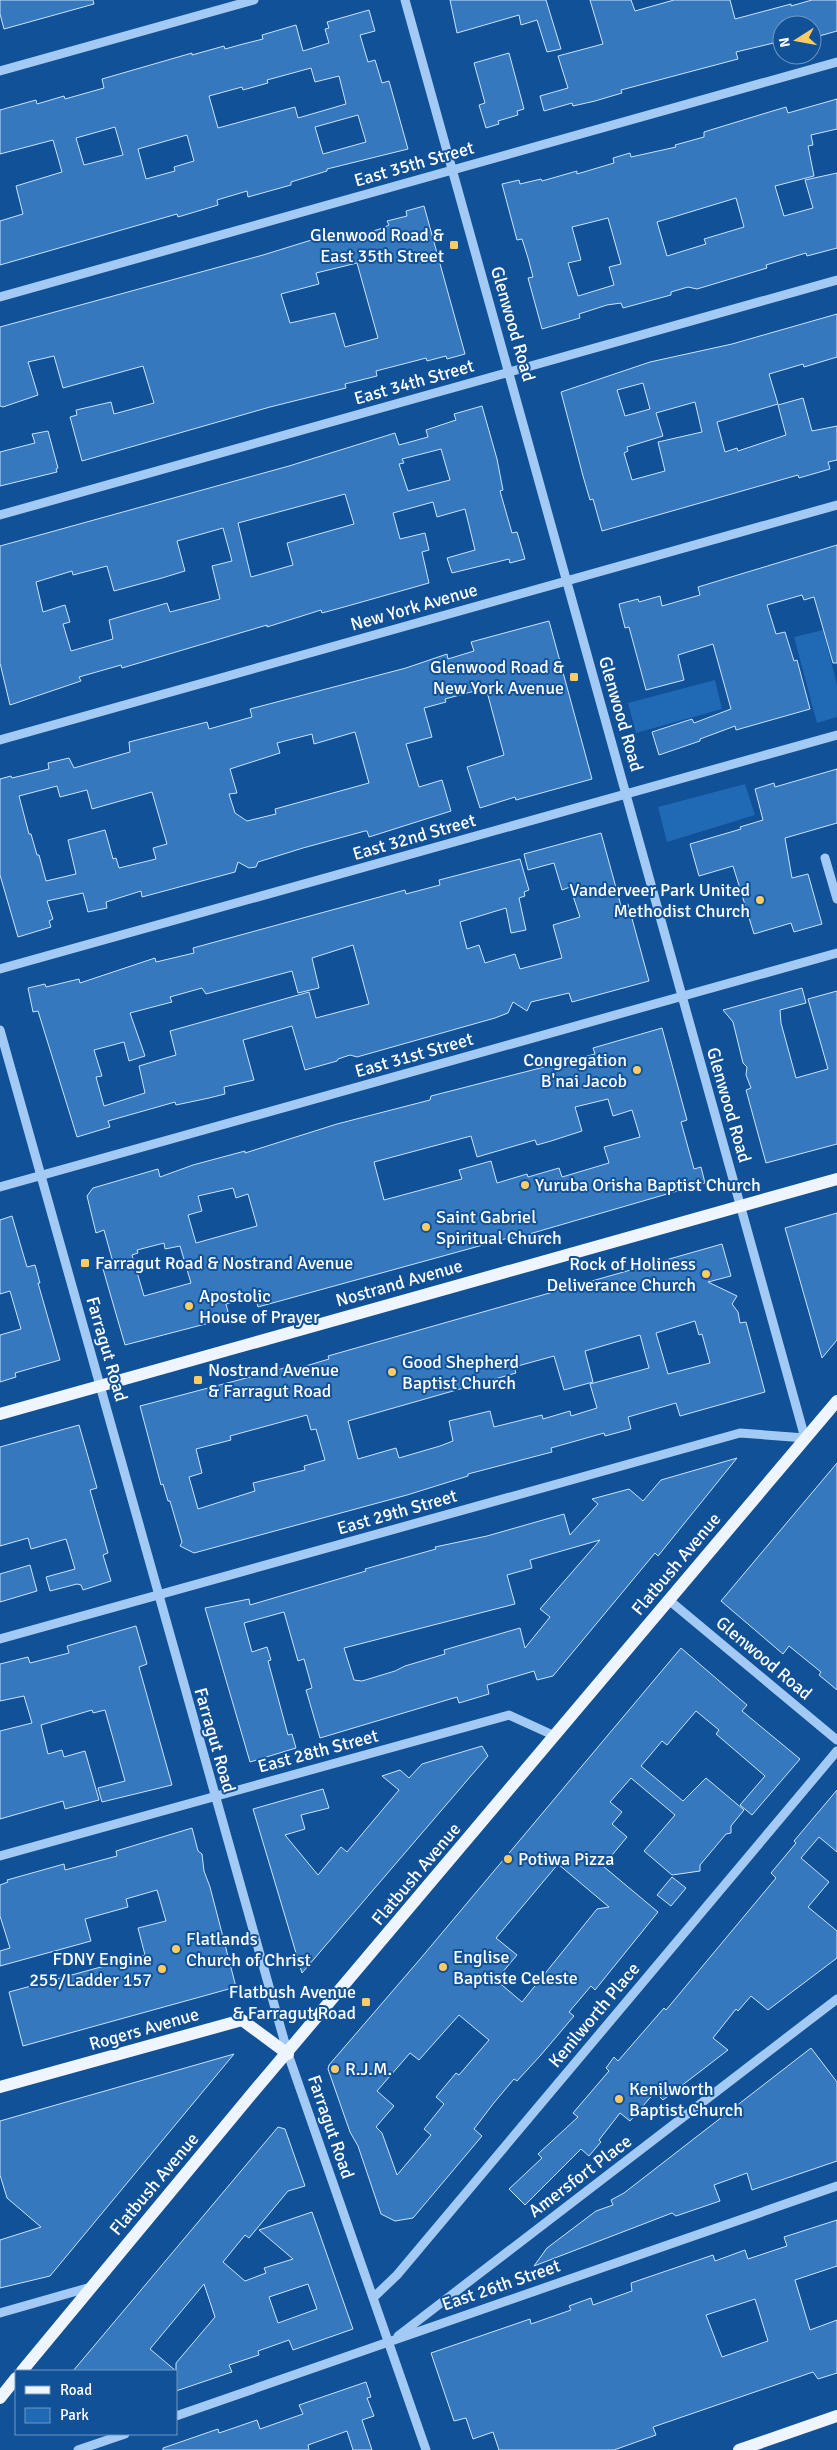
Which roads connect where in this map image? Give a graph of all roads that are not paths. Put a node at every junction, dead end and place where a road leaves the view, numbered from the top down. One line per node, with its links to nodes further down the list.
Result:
1 (254, 0): 4 (street)
2 (406, 0): 5 (street, Glenwood Road)
3 (837, 62): 5 (street, East 35th Street)
4 (0, 72)
5 (452, 170): 7 (street, East 35th Street); 8 (street, Glenwood Road)
6 (837, 280): 8 (street, East 34th Street)
7 (0, 297)
8 (509, 372): 10 (street, East 34th Street); 11 (street, Glenwood Road)
9 (837, 505): 11 (street, New York Avenue)
10 (0, 515)
11 (567, 581): 13 (street, New York Avenue); 14 (street, Glenwood Road)
12 (837, 735): 14 (street, East 32nd Street)
13 (0, 740)
14 (626, 794): 18 (street, East 32nd Street); 19 (street, Glenwood Road)
15 (825, 858): 16 (street)
16 (837, 899)
17 (837, 953): 19 (street, East 31st Street)
18 (0, 969)
19 (682, 997): 21 (street, East 31st Street); 24 (street, Glenwood Road)
20 (0, 1030): 21 (street, Farragut Road)
21 (41, 1176): 23 (street, East 31st Street); 25 (street, Farragut Road)
22 (837, 1180): 24 (main road, Nostrand Avenue)
23 (0, 1187)
24 (741, 1206): 25 (main road, Nostrand Avenue); 28 (street, Glenwood Road)
25 (100, 1385): 27 (main road, Nostrand Avenue); 29 (street, Farragut Road)
26 (837, 1400): 28 (main road, Flatbush Avenue)
27 (0, 1414)
28 (805, 1438): 29 (street, East 29th Street); 30 (main road, Flatbush Avenue)
29 (158, 1595): 31 (street, East 29th Street); 35 (street, Farragut Road)
30 (670, 1600): 32 (main road, Flatbush Avenue); 33 (street, Glenwood Road)
31 (0, 1640)
32 (555, 1736): 35 (street, East 28th Street); 38 (main road, Flatbush Avenue)
33 (837, 1740)
34 (837, 1751): 42 (street, Kenilworth Place)
35 (214, 1797): 36 (street, East 28th Street); 38 (street, Farragut Road)
36 (0, 1856)
37 (837, 1999): 44 (street, Amersfort Place)
38 (288, 2054): 39 (main road, Rogers Avenue); 41 (main road, Flatbush Avenue); 42 (street, Farragut Road)
39 (0, 2087)
40 (837, 2186): 44 (street, East 26th Street)
41 (91, 2287): 43 (street); 45 (main road, Flatbush Avenue)
42 (373, 2298): 44 (street, Farragut Road)
43 (0, 2313)
44 (389, 2342): 48 (street, East 26th Street); 52 (street, Farragut Road)
45 (23, 2370)
46 (15, 2379): 47 (main road)
47 (0, 2398)
48 (178, 2415)
49 (837, 2416): 53 (main road)
50 (122, 2435): 51 (street)
51 (78, 2450)
52 (426, 2450)
53 (738, 2450)

